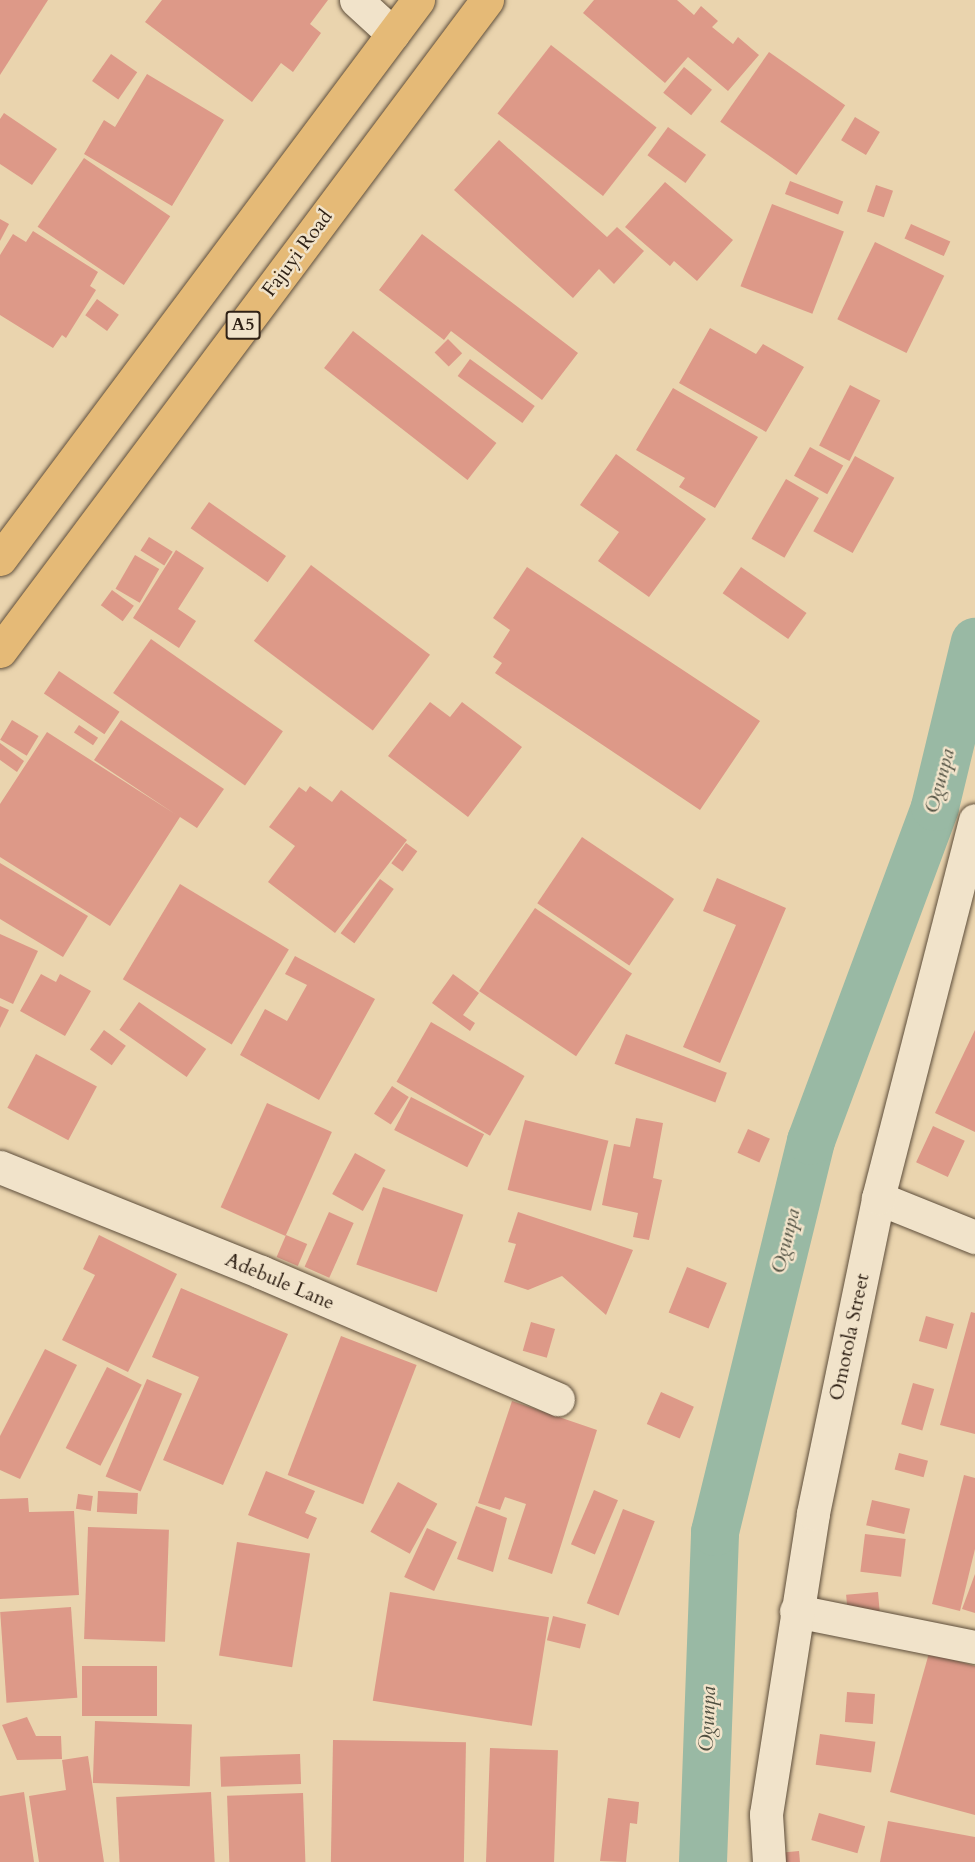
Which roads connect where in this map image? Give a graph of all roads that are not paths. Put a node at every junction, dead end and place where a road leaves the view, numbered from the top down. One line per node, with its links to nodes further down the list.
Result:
1 (356, 0): 4 (street)
2 (418, 0): 4 (highway)
3 (487, 0): 6 (highway, Fajuyi Road / A5)
4 (393, 34): 5 (highway)
5 (0, 559)
6 (0, 651)
7 (975, 820): 9 (street, Omotola Street)
8 (0, 1167): 11 (street, Adebule Lane)
9 (878, 1198): 10 (street); 12 (street, Omotola Street)
10 (975, 1237)
11 (558, 1399)
12 (796, 1611): 13 (street); 14 (street, Omotola Street)
13 (975, 1647)
14 (769, 1862)

